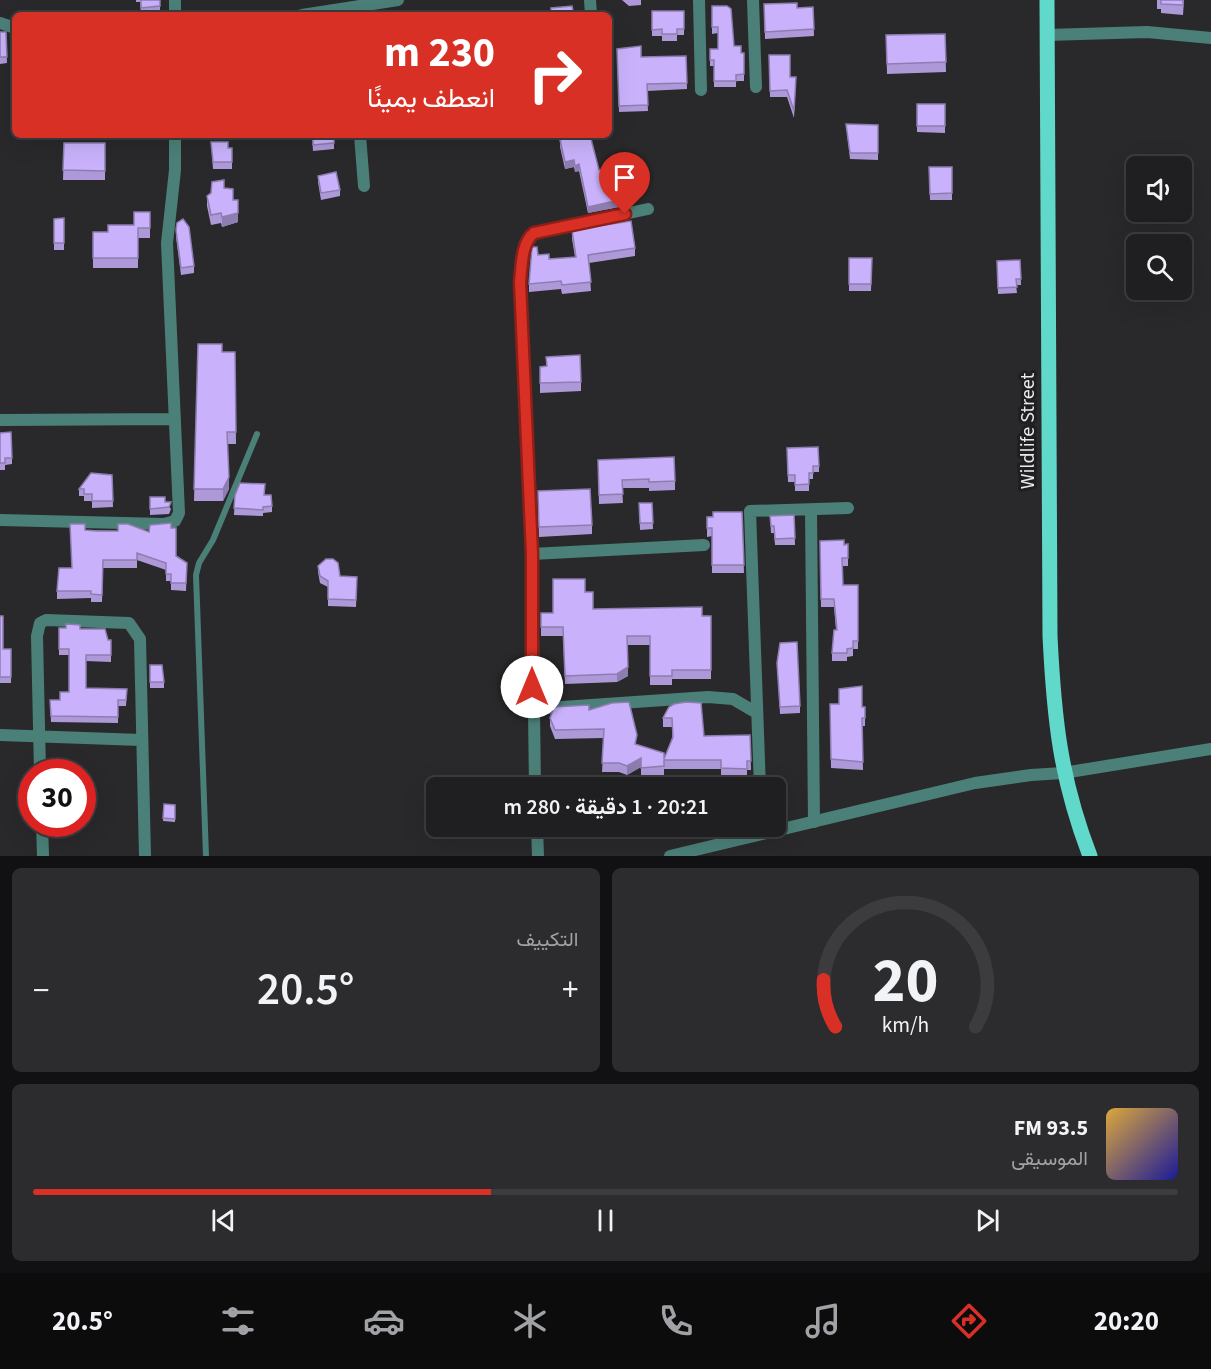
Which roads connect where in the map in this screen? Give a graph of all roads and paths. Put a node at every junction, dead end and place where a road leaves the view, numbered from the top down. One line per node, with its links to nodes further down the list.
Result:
1 (398, 0): 5 (street)
2 (699, 0): 9 (street)
3 (753, 0): 8 (street)
4 (1047, 0): 6 (main road, Wildlife Street)
5 (351, 12)
6 (1047, 35): 7 (street); 29 (main road, Wildlife Street)
7 (1211, 38)
8 (756, 87)
9 (701, 90)
10 (176, 138): 14 (street)
11 (360, 138): 12 (street)
12 (364, 186)
13 (648, 209): 21 (street)
14 (175, 419): 15 (street); 19 (street)
15 (0, 420)
16 (257, 434): 39 (lane)
17 (848, 508): 18 (street)
18 (811, 510): 23 (street); 32 (street)
19 (0, 520)
20 (704, 545): 21 (street)
21 (532, 554): 22 (street)
22 (533, 709): 23 (street); 30 (street)
23 (756, 713): 31 (street)
24 (0, 735): 25 (street)
25 (38, 736): 26 (street); 26 (street); 28 (street)
26 (141, 740): 38 (street)
27 (1211, 749): 29 (street)
28 (39, 759)
29 (1063, 773): 32 (street); 42 (main road, Wildlife Street)
30 (535, 777)
31 (759, 777)
32 (814, 822): 33 (street)
33 (786, 826)
34 (42, 837): 37 (street)
35 (537, 837): 40 (street)
36 (737, 837): 41 (street)
37 (43, 856)
38 (145, 856)
39 (206, 856)
40 (538, 856)
41 (670, 856)
42 (1090, 856)

